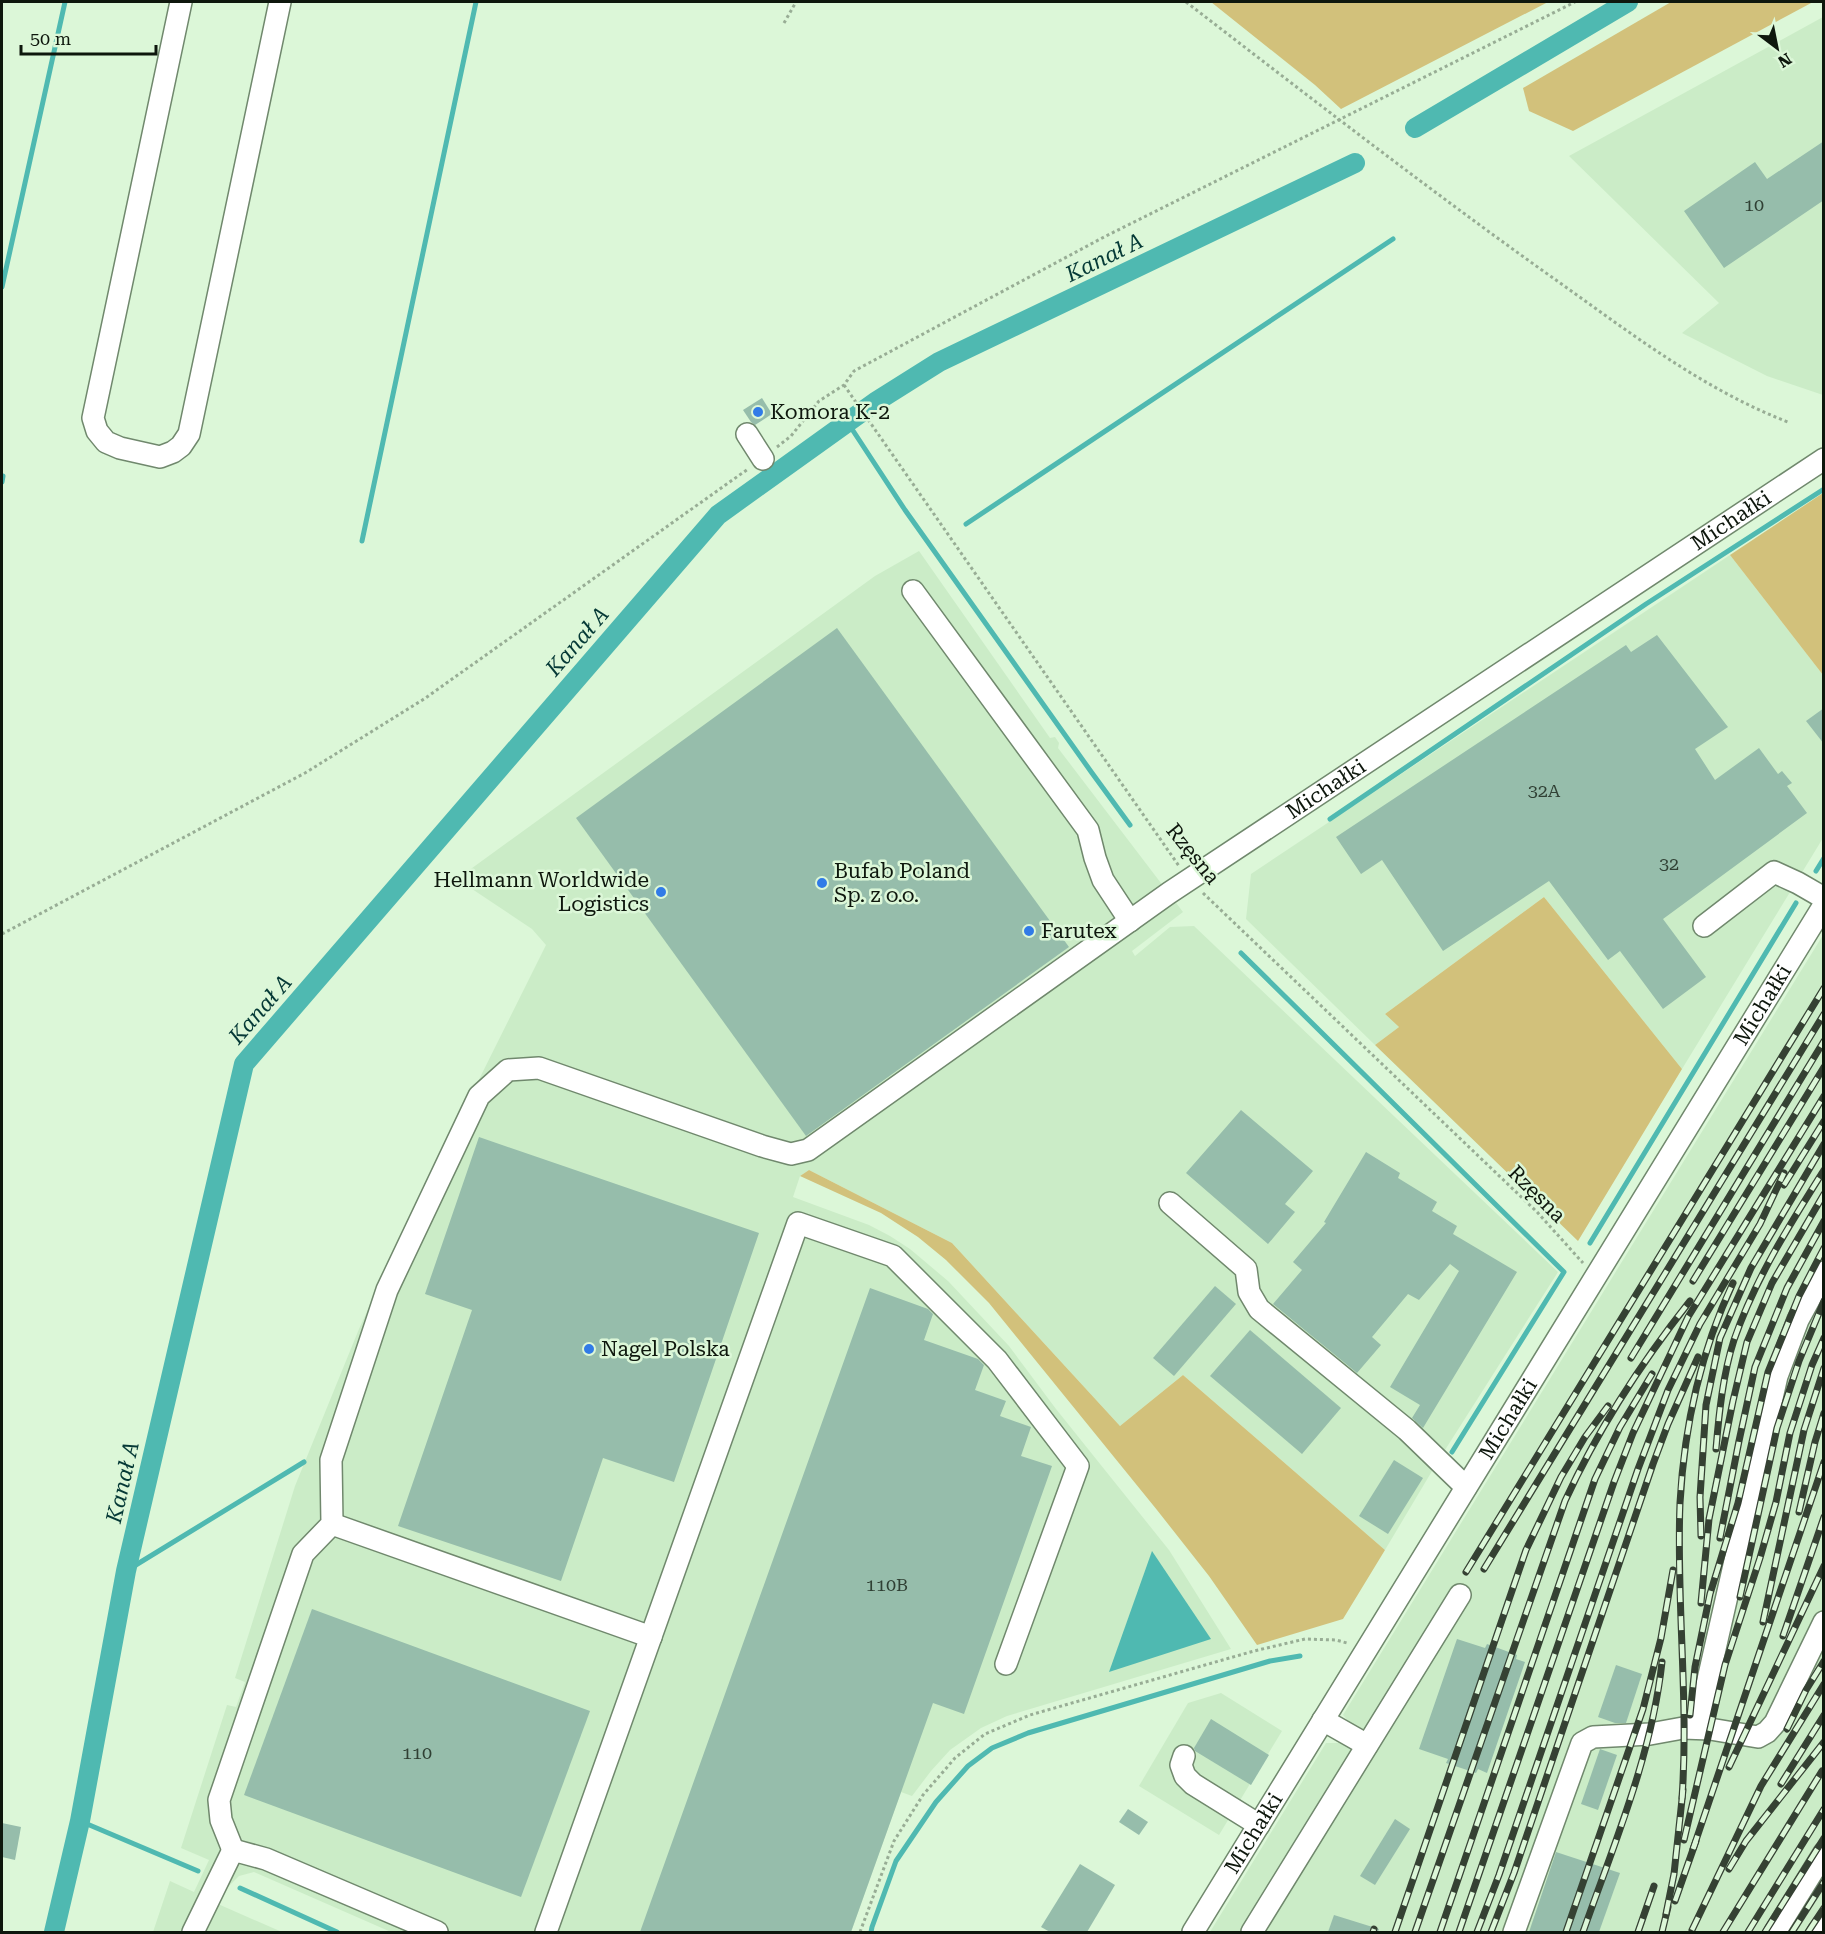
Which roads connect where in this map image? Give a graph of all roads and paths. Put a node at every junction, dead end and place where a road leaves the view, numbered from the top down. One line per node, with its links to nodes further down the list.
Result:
1 (181, 2): 2 (street)
2 (280, 2)
3 (796, 2): 6 (path)
4 (1186, 2): 7 (path)
5 (1575, 2): 7 (path)
6 (784, 23)
7 (1340, 120): 8 (path); 9 (path)
8 (844, 385): 11 (path); 14 (path, Rzęsna)
9 (1788, 422)
10 (747, 434): 11 (street)
11 (763, 459): 19 (path)
12 (1824, 459): 14 (street, Michałki)
13 (914, 591): 17 (street)
14 (1190, 881): 17 (street, Michałki); 22 (path, Rzęsna)
15 (1824, 898): 18 (street)
16 (1824, 905): 22 (street, Michałki)
17 (1130, 921): 24 (street, Michałki)
18 (1704, 926)
19 (2, 934)
20 (1170, 1203): 23 (street)
21 (1824, 1272): 31 (street)
22 (1598, 1274): 23 (street, Michałki)
23 (1466, 1487): 28 (street, Michałki)
24 (332, 1524): 27 (street); 35 (street)
25 (1460, 1595): 32 (street)
26 (1824, 1622): 31 (street)
27 (651, 1637): 29 (street); 40 (street)
28 (1368, 1647): 30 (street, Michałki); 41 (path)
29 (1006, 1664)
30 (1323, 1720): 32 (street); 34 (street, Michałki)
31 (1697, 1728): 44 (street)
32 (1367, 1745): 43 (street)
33 (1184, 1756): 34 (street)
34 (1258, 1825): 42 (street, Michałki)
35 (232, 1850): 38 (street); 39 (street)
36 (1824, 1853): 45 (street)
37 (1824, 1924): 46 (street)
38 (193, 1932)
39 (437, 1932)
40 (546, 1932)
41 (860, 1932)
42 (1193, 1932)
43 (1252, 1932)
44 (1514, 1932)
45 (1775, 1932)
46 (1818, 1932)

